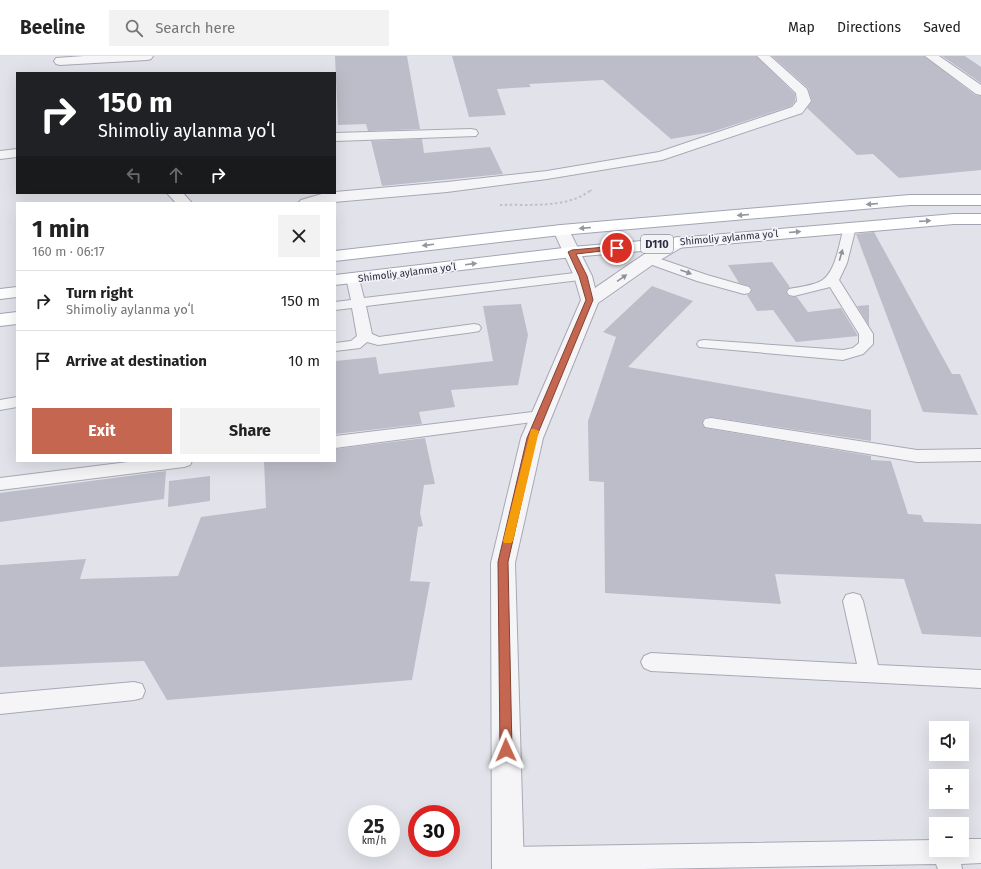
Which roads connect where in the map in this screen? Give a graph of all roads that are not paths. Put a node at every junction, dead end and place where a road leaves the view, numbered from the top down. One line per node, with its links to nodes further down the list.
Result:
1 (147, 56): 4 (street)
2 (763, 56): 13 (street)
3 (931, 56): 5 (street)
4 (60, 61)
5 (981, 91)
6 (471, 132): 7 (street)
7 (336, 137)
8 (16, 153): 9 (street)
9 (0, 155)
10 (176, 194): 12 (street)
11 (981, 200): 16 (main road, Shimoliy aylanma yoʻl / D110, one-way to 16)
12 (183, 202)
13 (310, 202)
14 (981, 219): 15 (main road, Shimoliy aylanma yoʻl / D110, one-way to 14)
15 (850, 227): 17 (main road, Shimoliy aylanma yoʻl / D110, one-way to 15); 24 (lane, one-way to 15)
16 (561, 230): 18 (street); 19 (main road, Shimoliy aylanma yoʻl / D110, one-way to 19)
17 (678, 242): 18 (main road, Shimoliy aylanma yoʻl / D110); 20 (street)
18 (572, 252): 21 (street); 22 (main road, Shimoliy aylanma yoʻl / D110, one-way to 18)
19 (336, 256)
20 (649, 259): 25 (lane, one-way to 25); 29 (street, one-way to 20)
21 (583, 276): 29 (street); 30 (lane)
22 (353, 278): 23 (main road, Shimoliy aylanma yoʻl / D110); 30 (lane)
23 (336, 280)
24 (832, 280): 27 (lane); 36 (lane)
25 (744, 290)
26 (16, 292): 28 (main road)
27 (794, 292)
28 (0, 294)
29 (590, 300): 40 (street)
30 (358, 303): 31 (lane); 35 (lane)
31 (336, 306)
32 (16, 318): 33 (main road)
33 (0, 320)
34 (474, 328): 35 (lane)
35 (365, 338): 37 (lane)
36 (704, 344)
37 (336, 347)
38 (16, 402): 39 (lane)
39 (0, 404)
40 (541, 416): 42 (lane); 54 (street)
41 (711, 423): 43 (lane)
42 (336, 442)
43 (981, 455)
44 (176, 462): 45 (lane)
45 (0, 484)
46 (853, 601): 48 (lane)
47 (651, 662): 48 (lane)
48 (870, 674): 49 (lane)
49 (981, 679)
50 (134, 692): 51 (lane)
51 (0, 704)
52 (981, 851): 53 (lane)
53 (947, 860): 54 (lane)
54 (508, 864)

